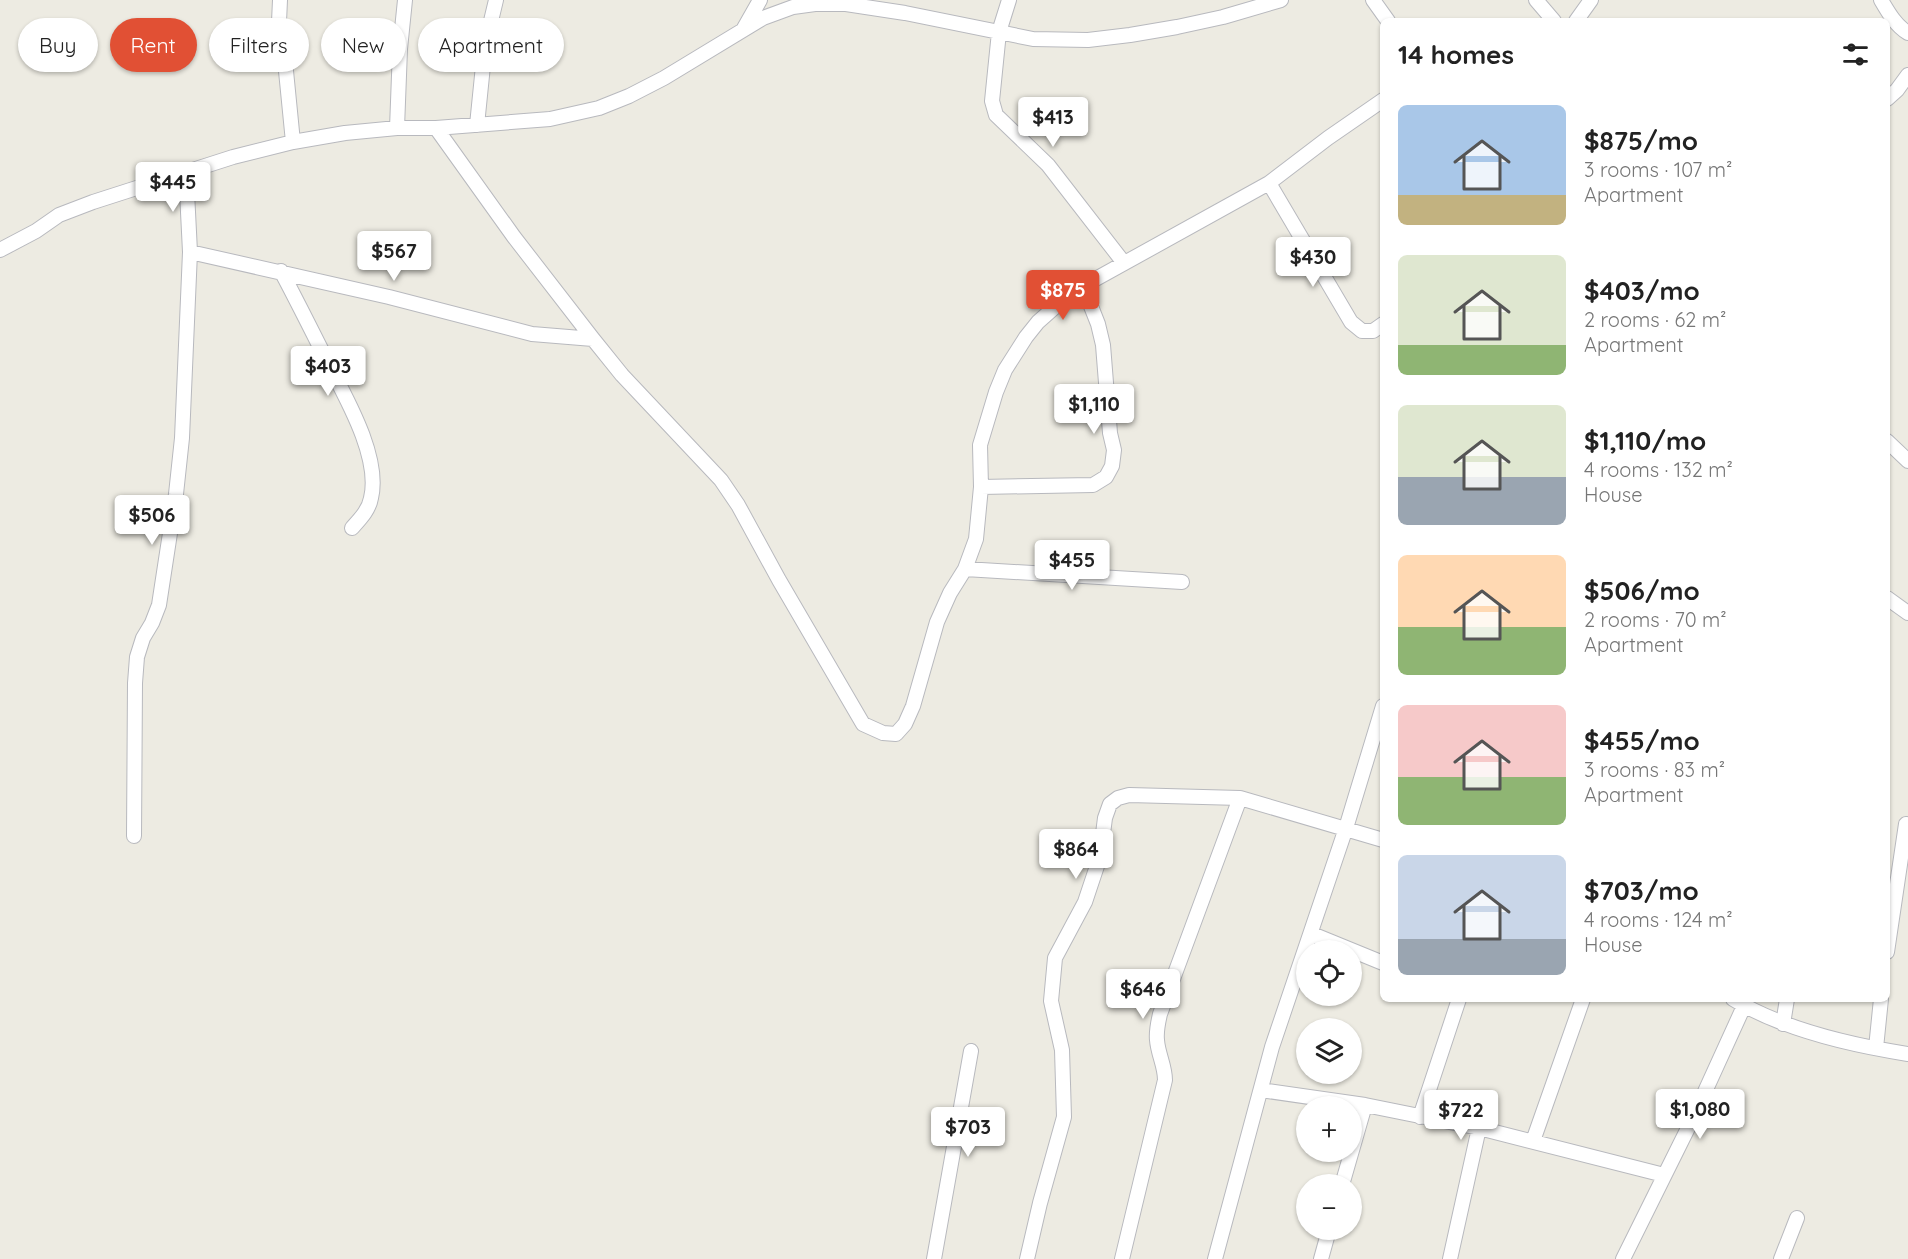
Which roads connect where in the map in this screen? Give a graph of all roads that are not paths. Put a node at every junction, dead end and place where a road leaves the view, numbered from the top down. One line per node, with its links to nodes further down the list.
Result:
1 (280, 0): 23 (street)
2 (405, 0): 21 (street)
3 (496, 0): 20 (street)
4 (760, 0): 14 (street)
5 (1010, 0): 15 (street)
6 (1281, 0): 15 (street)
7 (1373, 0): 11 (street)
8 (1536, 0): 12 (street)
9 (1591, 0): 13 (street)
10 (1881, 0): 16 (street)
11 (1386, 18)
12 (1551, 18)
13 (1577, 18)
14 (743, 31): 15 (street); 20 (street)
15 (999, 32): 28 (street)
16 (1908, 33)
17 (1908, 75): 18 (street)
18 (1890, 96)
19 (1380, 102): 25 (street)
20 (477, 125): 22 (street)
21 (397, 128): 22 (street); 23 (street)
22 (436, 128): 32 (street)
23 (293, 142): 24 (street)
24 (186, 172): 26 (street); 27 (street)
25 (1269, 183): 28 (street); 31 (street)
26 (0, 250)
27 (190, 252): 29 (street); 45 (street)
28 (1124, 262): 30 (street)
29 (281, 271): 32 (street); 36 (street)
30 (1083, 286): 35 (street); 35 (street)
31 (1380, 326)
32 (593, 339): 37 (street)
33 (1890, 444): 34 (street)
34 (1908, 460)
35 (981, 488): 37 (street)
36 (352, 528)
37 (965, 569): 38 (street)
38 (1182, 582)
39 (1890, 600): 40 (street)
40 (1908, 613)
41 (1380, 716): 44 (street)
42 (1240, 798): 44 (street); 69 (street); 70 (street)
43 (1906, 824): 47 (street)
44 (1346, 828): 46 (street); 48 (street)
45 (134, 836)
46 (1380, 839)
47 (1890, 932)
48 (1312, 934): 49 (street); 59 (street)
49 (1380, 962)
50 (1459, 1002): 61 (street)
51 (1582, 1002): 63 (street)
52 (1738, 1002): 55 (street); 65 (street)
53 (1787, 1002): 55 (street)
54 (1881, 1002): 56 (street)
55 (1783, 1024): 56 (street)
56 (1875, 1048): 58 (street)
57 (971, 1051): 68 (street)
58 (1908, 1054)
59 (1261, 1090): 60 (street); 71 (street)
60 (1365, 1105): 61 (street); 64 (street)
61 (1420, 1117): 62 (street)
62 (1479, 1128): 63 (street); 73 (street)
63 (1533, 1141): 65 (street)
64 (1345, 1174)
65 (1664, 1175): 74 (street)
66 (1797, 1218): 75 (street)
67 (1326, 1240): 72 (street)
68 (934, 1259)
69 (1027, 1259)
70 (1122, 1259)
71 (1215, 1259)
72 (1321, 1259)
73 (1450, 1259)
74 (1623, 1259)
75 (1781, 1259)

